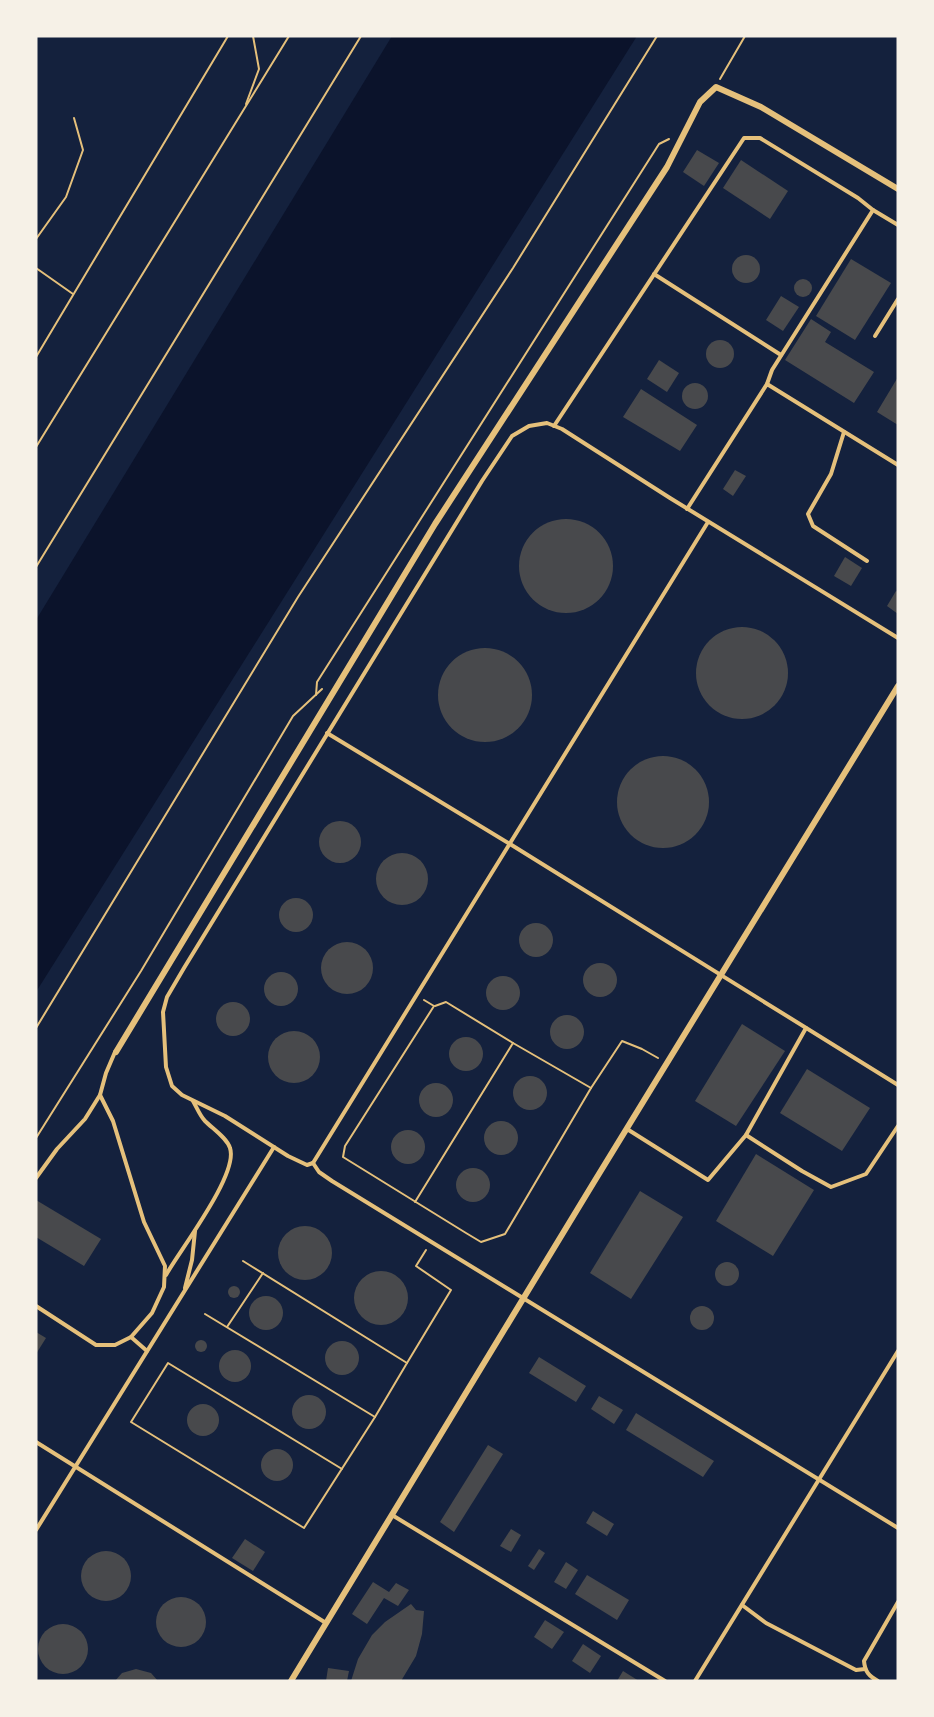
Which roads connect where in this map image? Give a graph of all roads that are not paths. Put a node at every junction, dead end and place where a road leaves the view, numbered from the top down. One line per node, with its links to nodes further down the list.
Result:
1 (898, 189): 21 (street)
2 (873, 210): 3 (lane); 4 (lane); 7 (lane)
3 (898, 225)
4 (654, 274): 7 (lane); 9 (lane)
5 (898, 299): 6 (lane)
6 (875, 336)
7 (781, 355): 8 (lane)
8 (766, 384): 10 (lane); 12 (lane)
9 (554, 426): 12 (lane); 17 (lane)
10 (844, 432): 11 (lane); 14 (lane)
11 (898, 465)
12 (687, 509): 13 (lane)
13 (708, 522): 15 (lane); 18 (lane)
14 (867, 561)
15 (898, 639)
16 (898, 687): 19 (street)
17 (327, 733): 18 (lane); 24 (lane)
18 (510, 844): 19 (lane); 29 (lane)
19 (722, 975): 20 (lane); 26 (street)
20 (806, 1027): 22 (lane); 27 (lane)
21 (116, 1052): 23 (lane)
22 (898, 1085)
23 (100, 1095): 30 (lane); 32 (lane)
24 (192, 1101): 28 (lane); 31 (lane)
25 (898, 1126): 27 (lane)
26 (626, 1129): 27 (lane); 34 (street)
27 (746, 1135)
28 (274, 1147): 29 (lane); 33 (lane)
29 (313, 1163): 34 (lane)
30 (36, 1178)
31 (196, 1228): 32 (lane); 33 (lane)
32 (165, 1277): 36 (lane)
33 (184, 1292): 37 (lane)
34 (524, 1298): 41 (lane); 42 (street)
35 (36, 1306): 36 (lane)
36 (131, 1337): 37 (lane)
37 (147, 1351): 40 (lane)
38 (898, 1351): 41 (lane)
39 (36, 1442): 40 (lane)
40 (76, 1466): 44 (lane); 47 (lane)
41 (819, 1479): 43 (lane); 46 (lane)
42 (392, 1515): 47 (street); 50 (lane)
43 (898, 1528)
44 (36, 1530)
45 (898, 1602): 48 (lane)
46 (742, 1605): 48 (lane); 51 (lane)
47 (326, 1623): 49 (street)
48 (865, 1669): 52 (lane)
49 (291, 1681)
50 (665, 1681)
51 (695, 1681)
52 (878, 1681)

